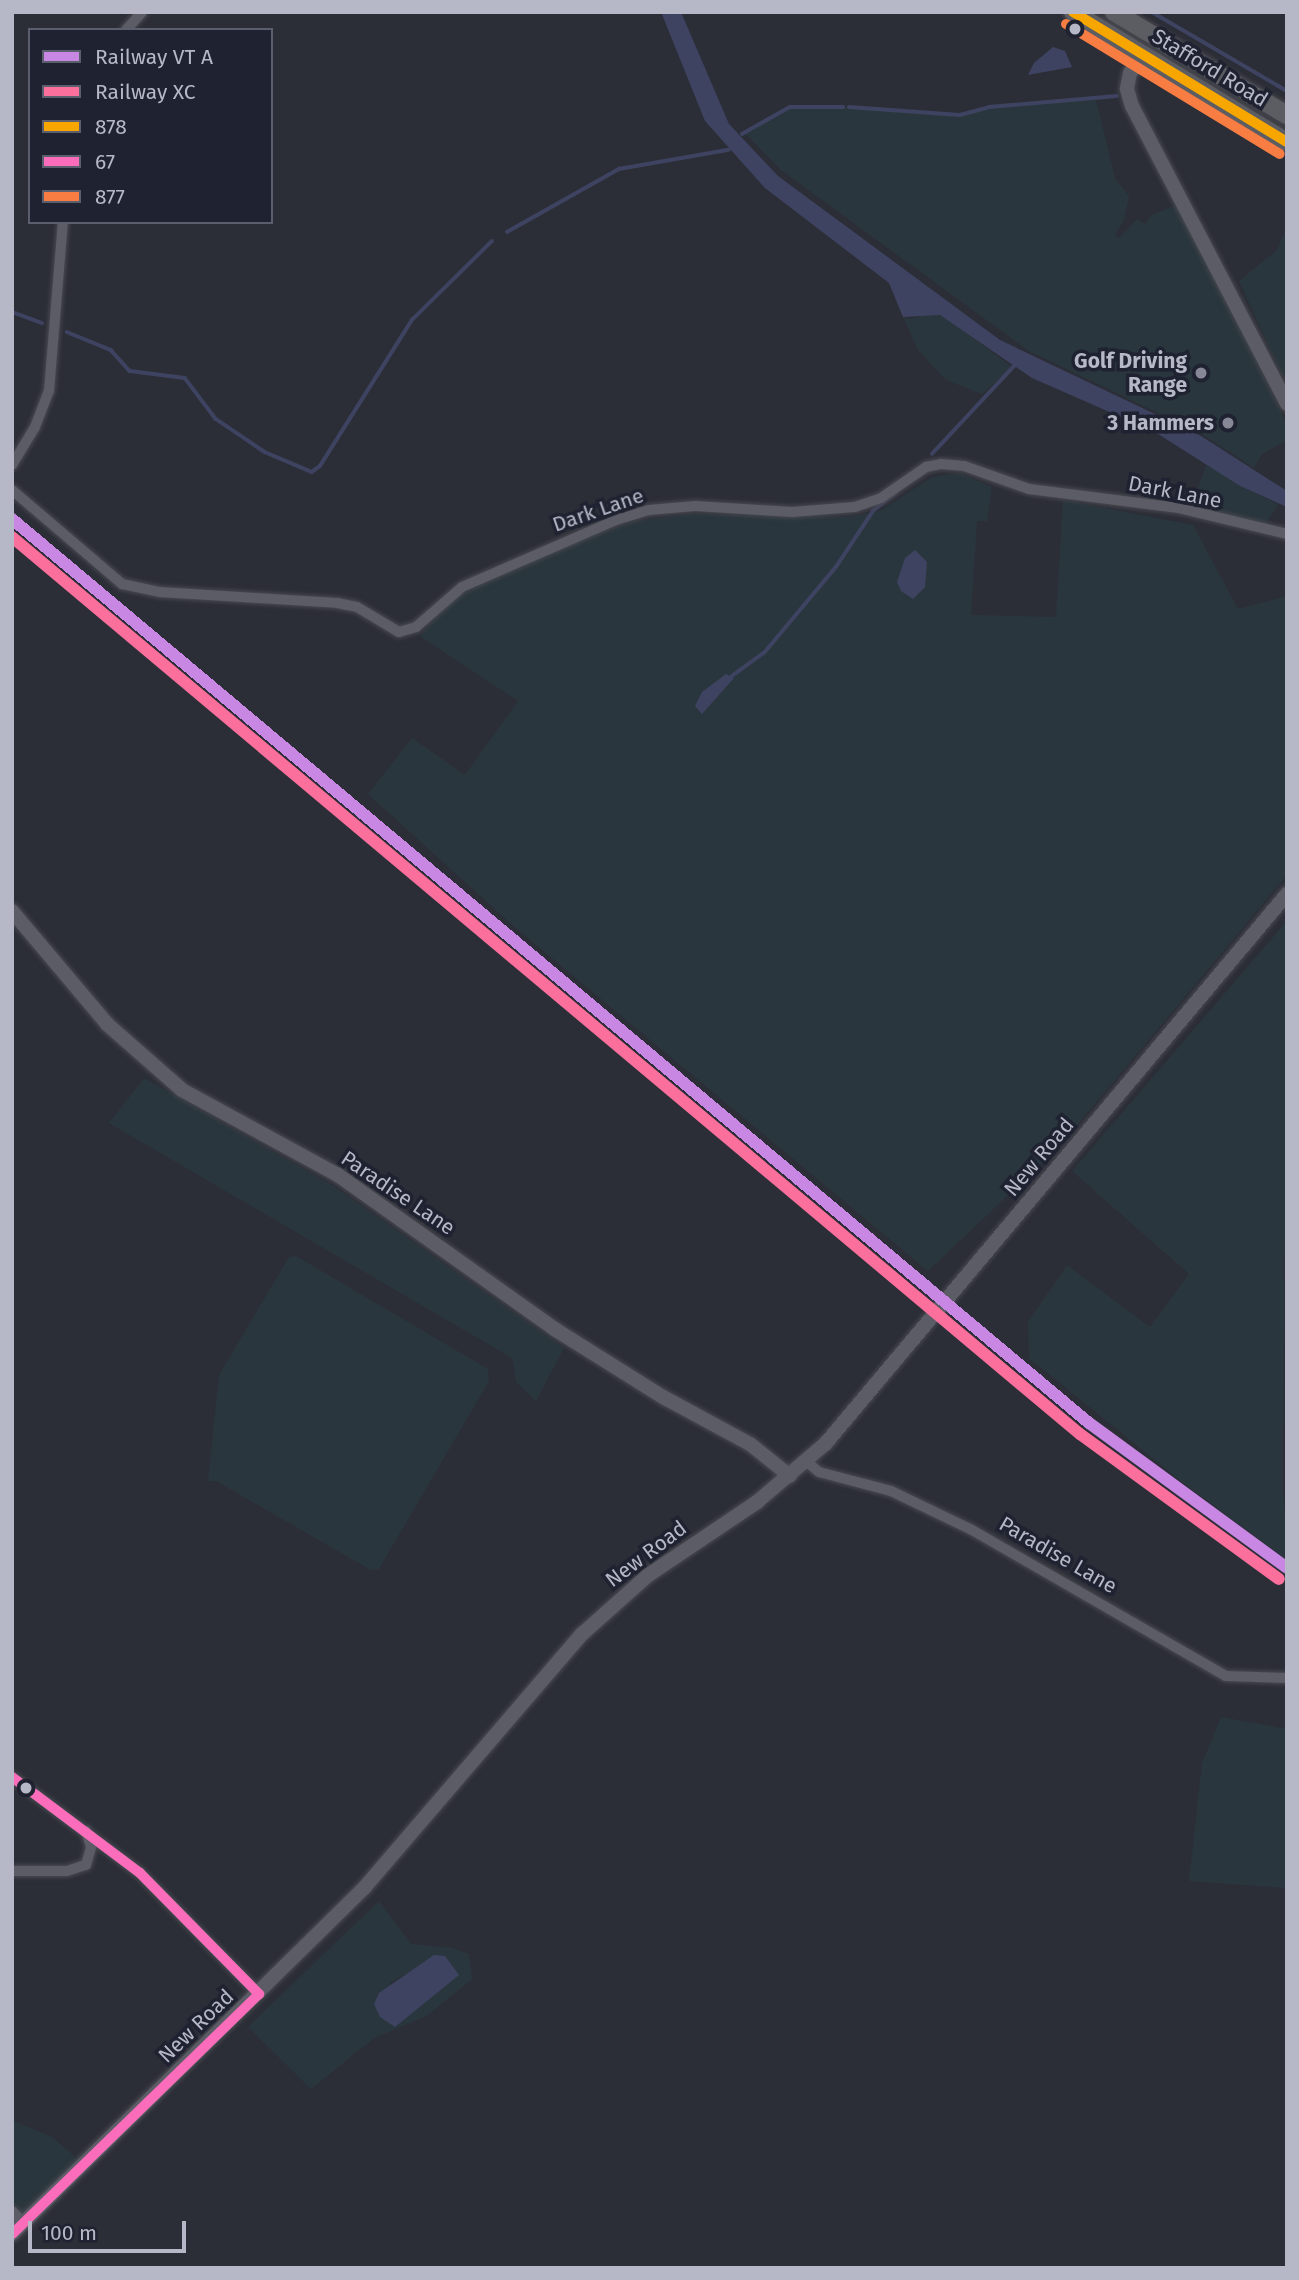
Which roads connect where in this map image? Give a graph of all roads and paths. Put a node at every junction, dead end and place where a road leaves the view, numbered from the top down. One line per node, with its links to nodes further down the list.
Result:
1 (142, 12): 4 (street)
2 (1073, 12): 5 (highway, Stafford Road)
3 (1114, 12): 6 (highway, Stafford Road)
4 (128, 28)
5 (1144, 55): 7 (highway, Stafford Road); 9 (street)
6 (1287, 115)
7 (1287, 142)
8 (63, 224): 10 (street)
9 (1287, 404)
10 (12, 464)
11 (12, 489): 12 (street, Dark Lane)
12 (1287, 534)
13 (1287, 894): 15 (street, New Road)
14 (12, 911): 16 (street, Paradise Lane)
15 (807, 1462): 16 (street, New Road); 17 (street, Paradise Lane)
16 (790, 1476): 21 (street, New Road)
17 (1287, 1678)
18 (12, 1777): 19 (street)
19 (86, 1831): 20 (street); 21 (street)
20 (12, 1871)
21 (258, 1994): 23 (street, New Road)
22 (12, 2211): 23 (street)
23 (18, 2229)

